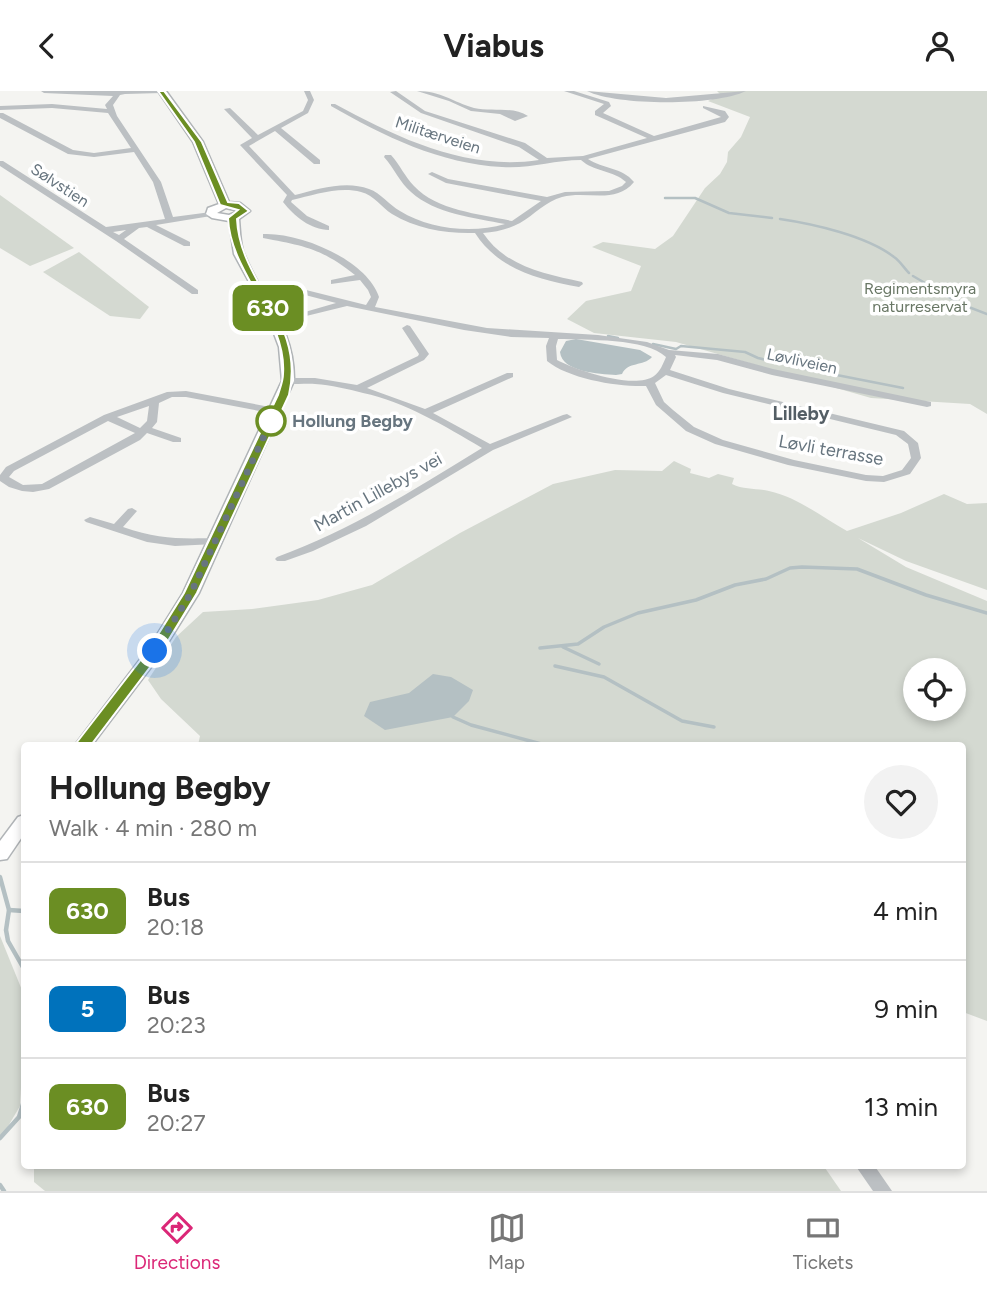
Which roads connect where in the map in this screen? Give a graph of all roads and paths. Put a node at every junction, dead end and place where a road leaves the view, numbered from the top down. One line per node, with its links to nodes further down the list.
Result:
1 (44, 91): 10 (street)
2 (131, 91): 3 (street); 10 (street)
3 (162, 91): 30 (main road)
4 (307, 91): 18 (street)
5 (420, 91): 16 (street)
6 (567, 91): 20 (street)
7 (590, 91): 8 (street)
8 (743, 91)
9 (393, 92): 25 (street)
10 (118, 94): 15 (street)
11 (333, 105): 25 (street, Militærveien)
12 (705, 107): 20 (street, Militærveien)
13 (0, 108): 15 (street)
14 (228, 109): 19 (street)
15 (110, 111): 21 (street)
16 (503, 114)
17 (0, 115): 21 (street)
18 (276, 128): 19 (street); 24 (street)
19 (256, 137): 28 (street)
20 (654, 139): 23 (street, Militærveien)
21 (135, 151): 32 (street)
22 (388, 156): 33 (street)
23 (583, 158): 25 (street, Militærveien); 29 (street)
24 (317, 162)
25 (548, 162)
26 (0, 163): 37 (street, Sølvstien)
27 (432, 174): 29 (street)
28 (291, 198): 36 (street); 38 (street)
29 (548, 200): 33 (street)
30 (229, 211): 31 (main road); 45 (main road)
31 (211, 214): 32 (street)
32 (169, 218): 34 (street)
33 (513, 223): 38 (street)
34 (147, 224): 35 (street); 41 (street)
35 (135, 228): 37 (street); 40 (street)
36 (326, 228)
37 (104, 230): 40 (street, Sølvstien)
38 (478, 230): 44 (street)
39 (266, 236): 42 (street)
40 (120, 239): 46 (street, Sølvstien)
41 (187, 244)
42 (361, 277): 43 (street); 48 (street)
43 (334, 282)
44 (579, 283)
45 (258, 286): 47 (street); 55 (main road)
46 (195, 292)
47 (348, 303): 48 (street); 49 (street)
48 (370, 307): 51 (street)
49 (301, 316)
50 (407, 328): 57 (street)
51 (554, 336): 52 (street); 56 (street)
52 (670, 352): 53 (street); 59 (street, Løvliveien)
53 (664, 371): 56 (street); 56 (street, Løvli terrasse)
54 (510, 375): 61 (street)
55 (288, 377): 57 (street); 60 (main road)
56 (649, 382)
57 (357, 389): 61 (street)
58 (153, 401): 60 (street); 62 (street); 64 (street)
59 (927, 404)
60 (275, 411): 70 (main road)
61 (427, 412): 66 (street)
62 (108, 417): 64 (street); 64 (street)
63 (566, 417): 66 (street, Martin Lillebys vei)
64 (144, 431): 65 (street)
65 (177, 440)
66 (489, 449): 71 (street, Martin Lillebys vei)
67 (132, 511): 69 (street)
68 (90, 520): 69 (street)
69 (116, 529): 70 (street)
70 (215, 541): 72 (main road)
71 (288, 559)
72 (84, 742)
73 (21, 825): 74 (main road)
74 (0, 854)
75 (866, 1169): 76 (street)
76 (883, 1191)

